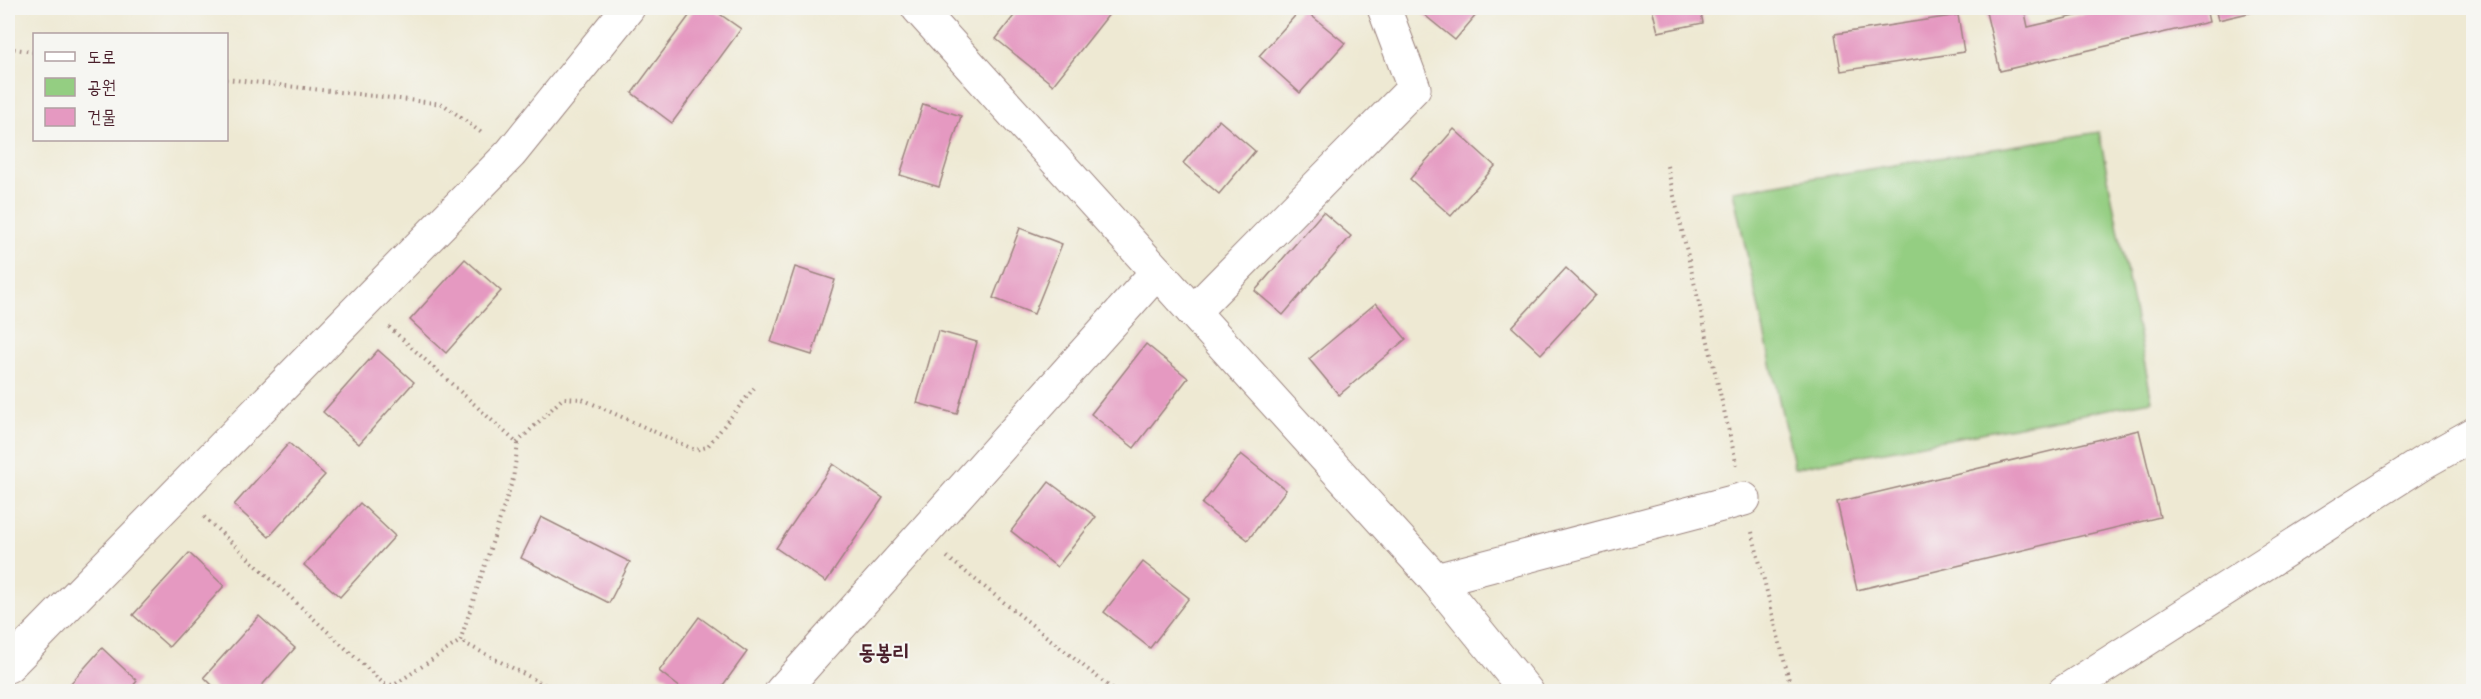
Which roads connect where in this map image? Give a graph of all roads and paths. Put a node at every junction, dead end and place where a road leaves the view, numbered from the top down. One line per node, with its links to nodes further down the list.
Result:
1 (628, 8): 7 (street)
2 (918, 8): 9 (street)
3 (1384, 8): 11 (street)
4 (8, 48): 5 (path)
5 (33, 52)
6 (228, 79): 7 (path)
7 (511, 153): 10 (street)
8 (1667, 166): 16 (path)
9 (1157, 272): 11 (street); 17 (street)
10 (363, 304): 14 (path); 15 (street)
11 (1193, 312): 18 (street)
12 (754, 388): 14 (path)
13 (2474, 434): 26 (street)
14 (517, 443): 19 (path)
15 (178, 493): 19 (path); 20 (street)
16 (1744, 499): 18 (street); 25 (path)
17 (921, 536): 22 (street); 23 (path)
18 (1436, 580): 24 (street)
19 (460, 641): 21 (path)
20 (8, 666)
21 (559, 692)
22 (781, 692)
23 (1116, 692)
24 (1527, 692)
25 (1792, 692)
26 (2064, 692)

